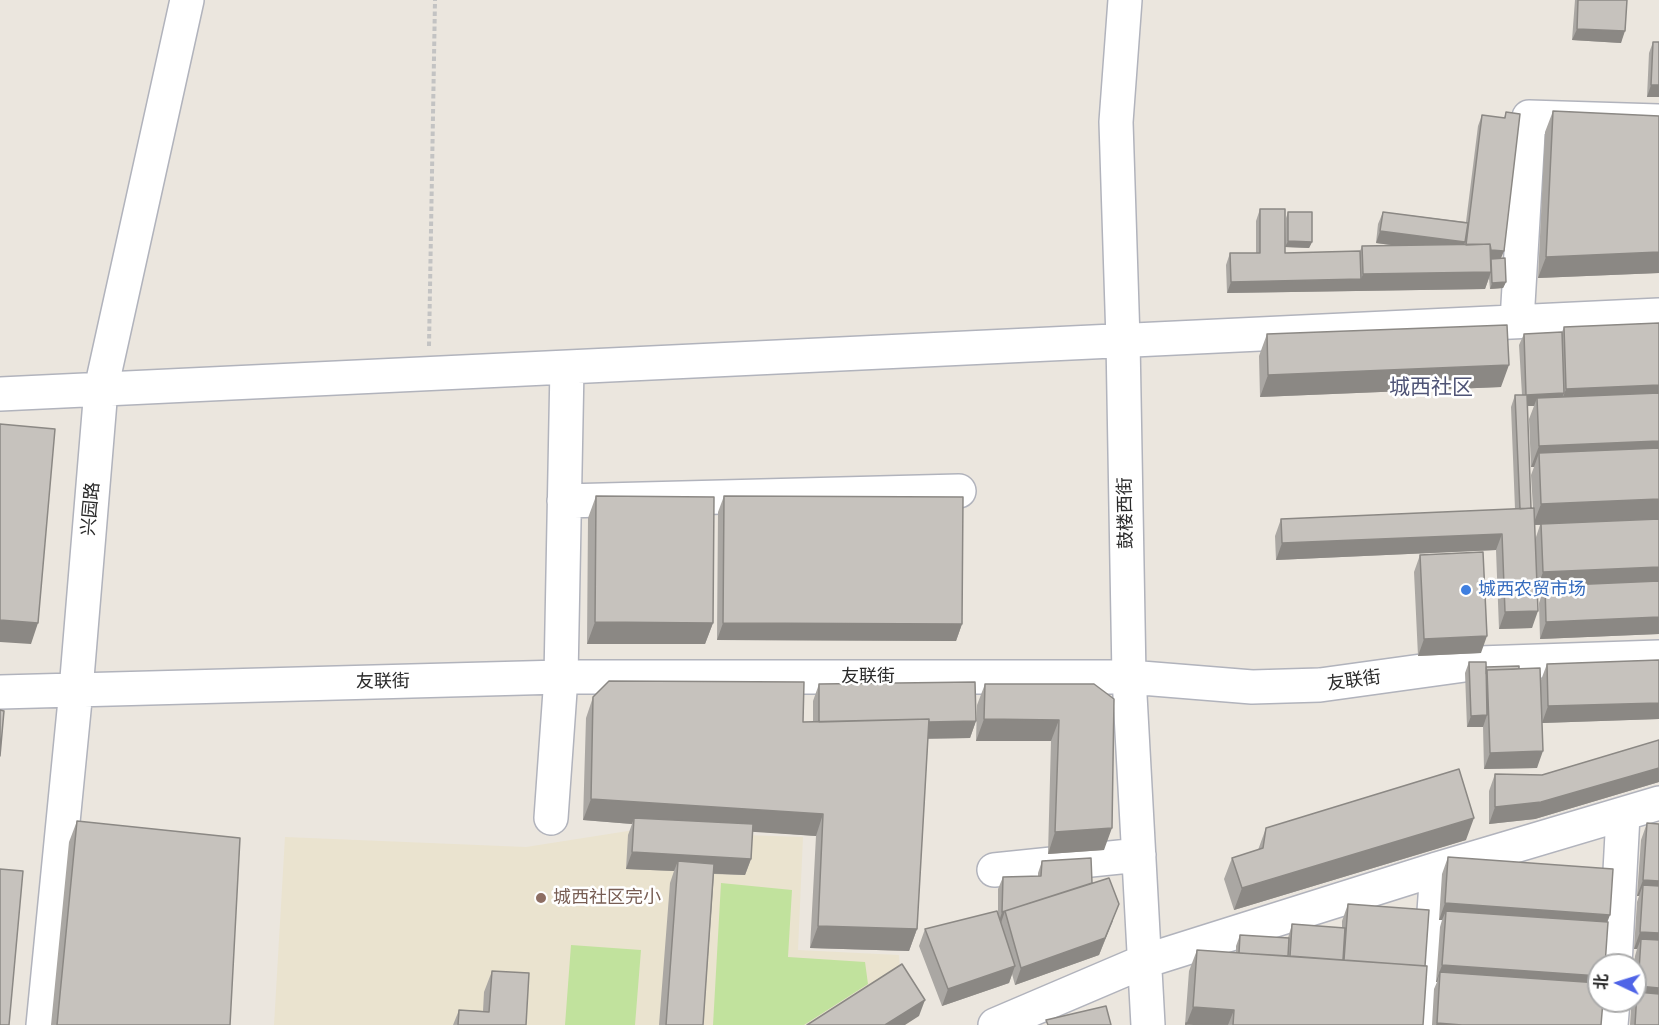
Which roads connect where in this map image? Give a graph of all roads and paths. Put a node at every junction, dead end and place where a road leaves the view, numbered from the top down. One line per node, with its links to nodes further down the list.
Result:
1 (187, 0): 10 (street, 兴园路)
2 (435, 0): 9 (path)
3 (1125, 0): 7 (street, 鼓楼西街)
4 (1659, 121): 6 (street)
5 (1659, 315): 6 (street)
6 (1517, 321): 7 (street)
7 (1123, 340): 8 (street); 16 (street, 鼓楼西街)
8 (567, 367): 9 (street); 13 (street)
9 (429, 374): 10 (street)
10 (101, 389): 11 (street); 17 (street, 兴园路)
11 (0, 394)
12 (959, 491): 13 (street)
13 (564, 501): 15 (street)
14 (1659, 657): 16 (street, 友联街)
15 (561, 677): 16 (street, 友联街); 17 (street, 友联街); 21 (street)
16 (1129, 677): 22 (street, 鼓楼西街)
17 (76, 690): 18 (street, 友联街); 27 (street, 兴园路)
18 (0, 692)
19 (1659, 803): 20 (street)
20 (1623, 815): 23 (street); 25 (street)
21 (550, 818)
22 (1139, 855): 24 (street); 26 (street, 鼓楼西街)
23 (1437, 869): 26 (street); 30 (street)
24 (994, 870)
25 (1616, 953)
26 (1145, 961): 28 (street); 29 (street, 鼓楼西街)
27 (43, 1025)
28 (995, 1025)
29 (1148, 1025)
30 (1426, 1025)

